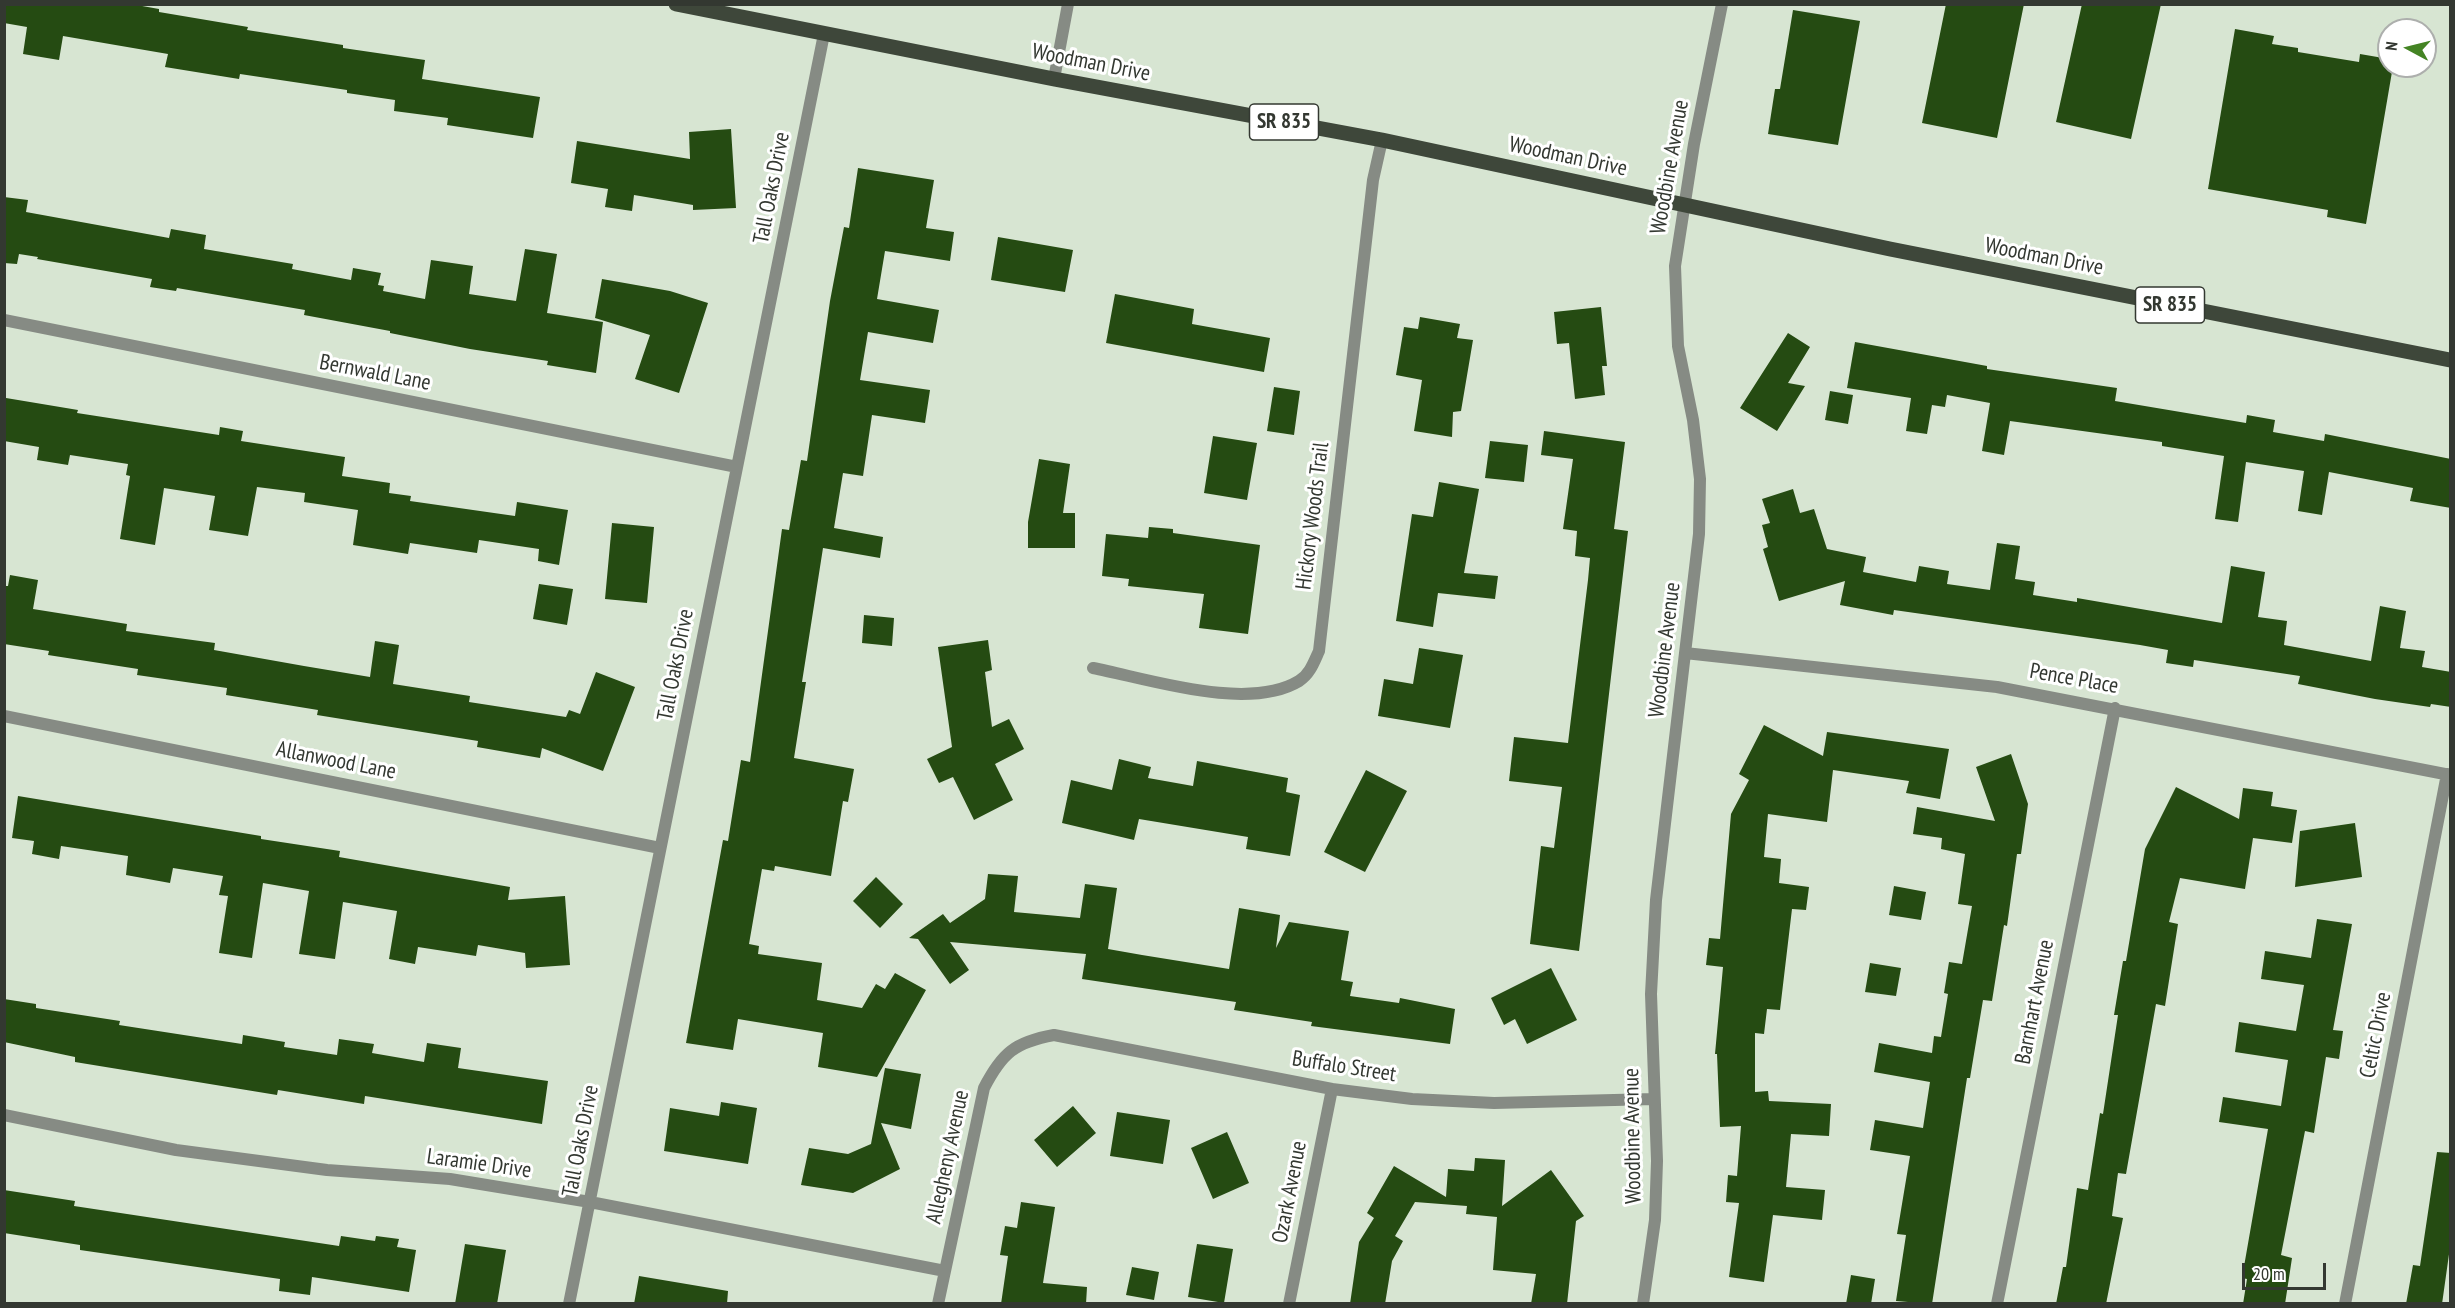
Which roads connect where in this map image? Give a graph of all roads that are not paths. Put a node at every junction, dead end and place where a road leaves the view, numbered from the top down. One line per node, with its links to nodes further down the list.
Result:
1 (676, 4): 4 (main road, Woodman Drive / SR 835)
2 (1068, 4): 5 (street)
3 (1722, 4): 7 (street, Woodbine Avenue)
4 (824, 34): 5 (main road, Woodman Drive / SR 835); 10 (street, Tall Oaks Drive)
5 (1054, 80): 6 (main road, Woodman Drive / SR 835)
6 (1382, 140): 7 (main road, Woodman Drive / SR 835); 12 (street, Hickory Woods Trail)
7 (1685, 205): 9 (main road, Woodman Drive / SR 835); 11 (street, Woodbine Avenue)
8 (4, 320): 10 (street, Bernwald Lane)
9 (2451, 360)
10 (737, 467): 16 (street, Tall Oaks Drive)
11 (1685, 653): 13 (street, Pence Place); 19 (street, Woodbine Avenue)
12 (1093, 668)
13 (2115, 708): 15 (street, Pence Place); 27 (street, Barnhart Avenue)
14 (4, 716): 16 (street, Allanwood Lane)
15 (2449, 774): 28 (street, Celtic Drive)
16 (660, 848): 21 (street, Tall Oaks Drive)
17 (1031, 1039): 18 (street, Buffalo Street); 22 (street, Allegheny Avenue)
18 (1332, 1089): 19 (street, Buffalo Street); 25 (street, Ozark Avenue)
19 (1654, 1099): 26 (street, Woodbine Avenue)
20 (4, 1115): 21 (street, Laramie Drive)
21 (590, 1202): 22 (street, Laramie Drive); 23 (street, Tall Oaks Drive)
22 (945, 1271): 24 (street, Allegheny Avenue)
23 (569, 1304)
24 (938, 1304)
25 (1290, 1304)
26 (1643, 1304)
27 (1997, 1304)
28 (2345, 1304)

